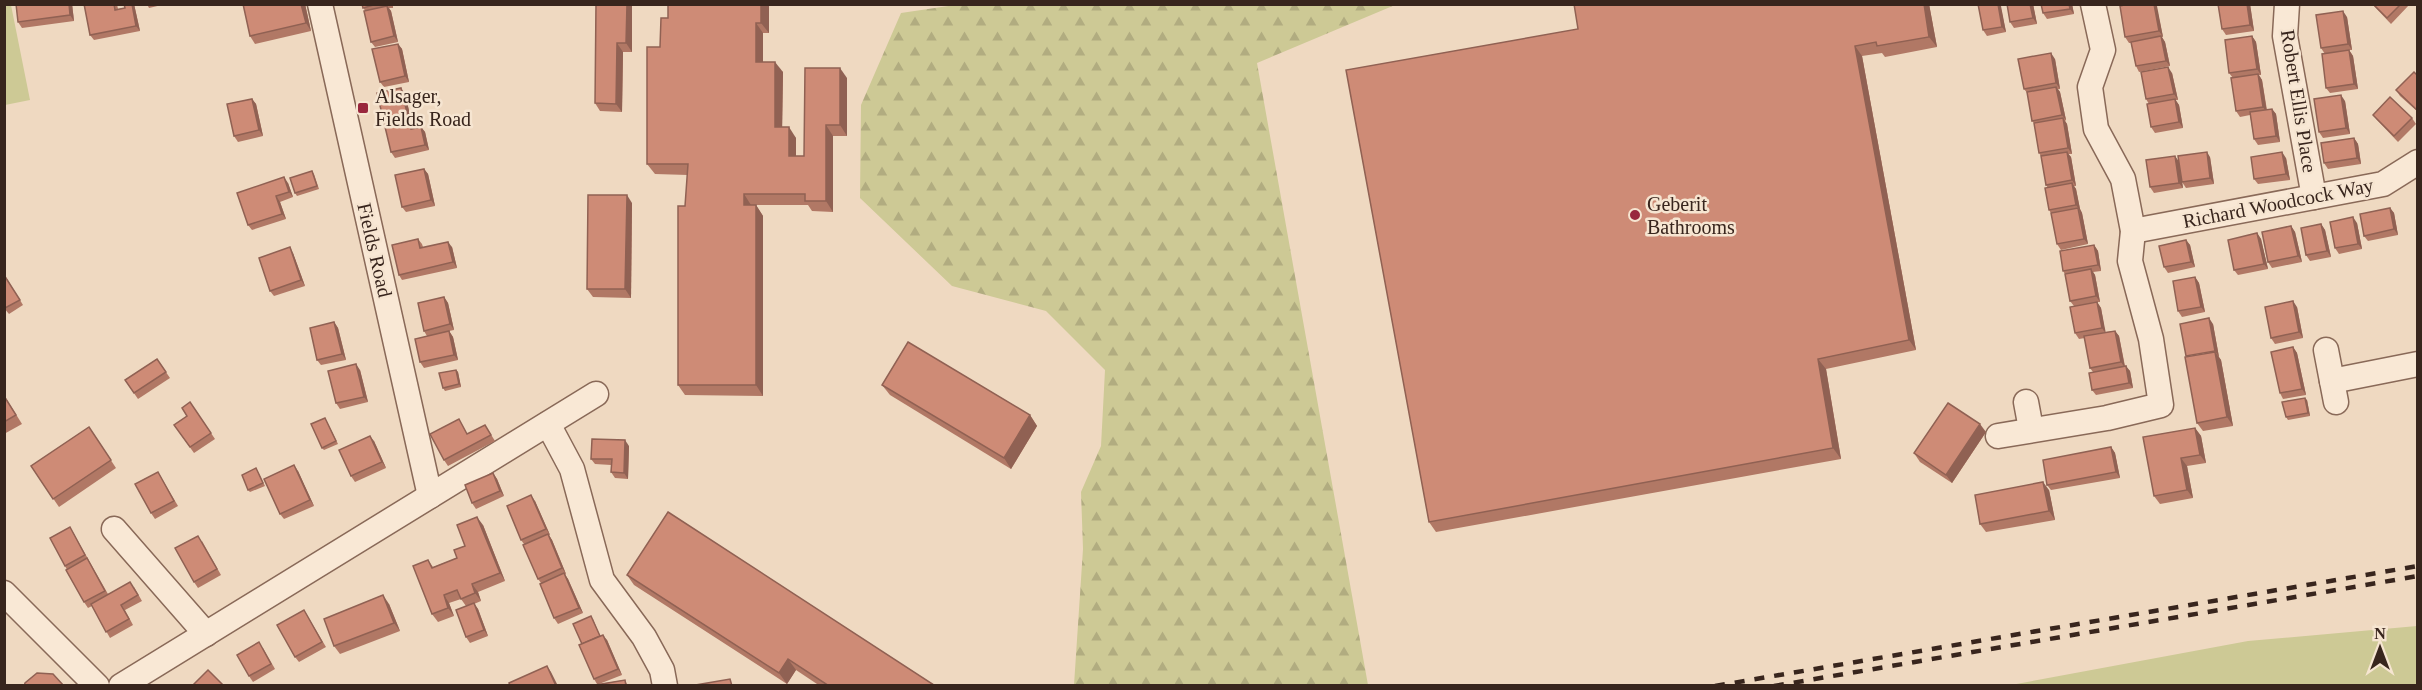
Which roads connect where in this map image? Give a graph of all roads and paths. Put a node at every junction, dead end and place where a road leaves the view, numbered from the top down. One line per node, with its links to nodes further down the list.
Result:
1 (320, 4): 14 (street, Fields Road)
2 (2093, 4): 6 (street)
3 (2287, 4): 5 (street, Robert Ellis Place)
4 (2418, 162): 5 (street, Richard Woodcock Way)
5 (2314, 197): 6 (street, Richard Woodcock Way)
6 (2133, 231): 12 (street)
7 (2326, 350): 8 (street)
8 (2418, 364)
9 (596, 394): 11 (street)
10 (2026, 402): 12 (street)
11 (548, 424): 14 (street); 20 (street)
12 (2031, 429): 13 (street)
13 (1998, 436)
14 (430, 496): 17 (street)
15 (114, 529): 17 (street)
16 (4, 593): 18 (street)
17 (206, 634): 19 (street)
18 (97, 686)
19 (121, 686)
20 (665, 686)

